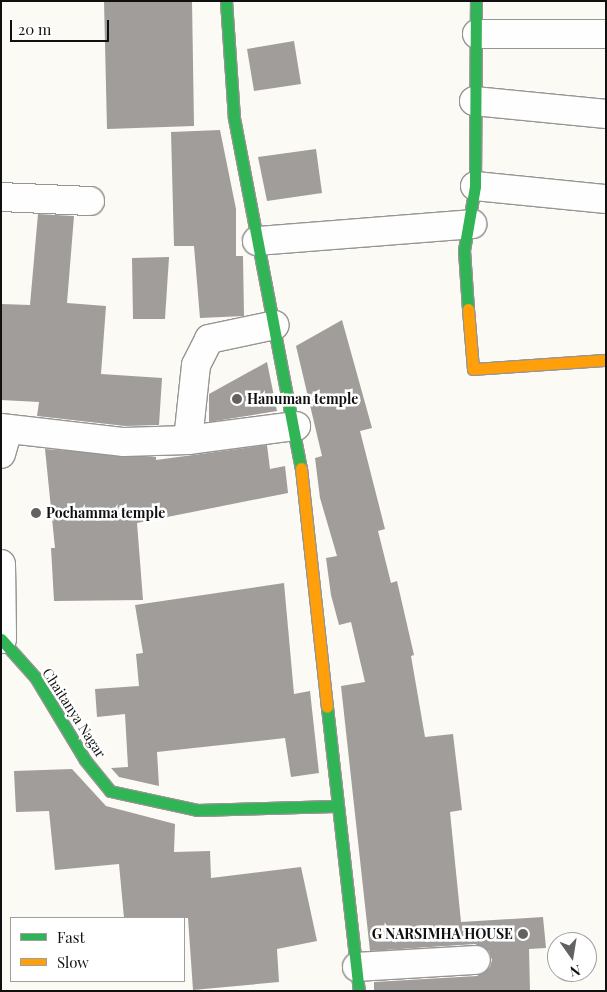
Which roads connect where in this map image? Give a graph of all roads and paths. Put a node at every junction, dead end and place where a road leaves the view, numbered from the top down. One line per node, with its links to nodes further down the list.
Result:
1 (226, 1): 12 (street)
2 (476, 1): 3 (street)
3 (477, 34): 4 (street); 5 (street)
4 (606, 34)
5 (474, 102): 6 (street); 7 (street)
6 (606, 114)
7 (475, 186): 9 (street); 11 (street)
8 (1, 197): 10 (street)
9 (606, 199)
10 (90, 201)
11 (472, 224): 12 (street); 14 (street)
12 (257, 241): 13 (street)
13 (275, 325): 15 (street); 17 (street)
14 (606, 360)
15 (296, 426): 17 (street); 20 (street)
16 (3, 437): 17 (street)
17 (188, 440)
18 (1, 564): 19 (street)
19 (1, 639): 20 (street, Chaitanya Nagar)
20 (335, 806): 22 (street)
21 (476, 960): 22 (street)
22 (358, 979)

